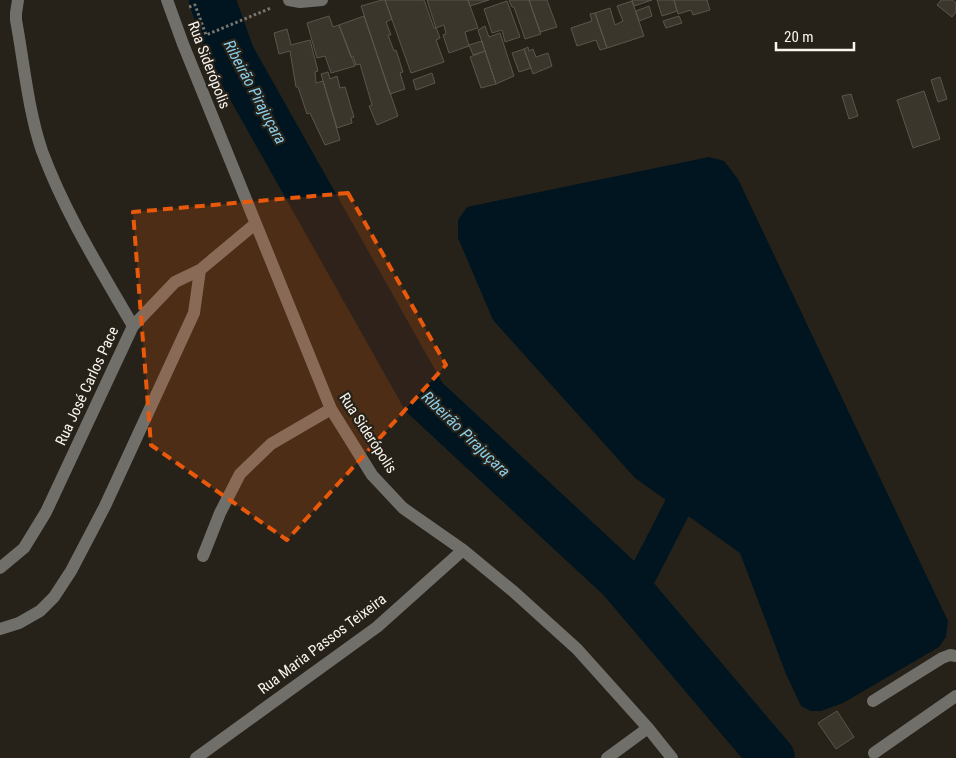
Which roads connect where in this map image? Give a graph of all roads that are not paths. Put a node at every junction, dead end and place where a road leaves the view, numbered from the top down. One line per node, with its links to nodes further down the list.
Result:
1 (18, 0): 7 (street)
2 (167, 0): 5 (street, Rua Siderópolis)
3 (289, 0): 4 (street)
4 (322, 0)
5 (256, 224): 6 (street, Rua José Carlos Pace); 8 (street, Rua Siderópolis)
6 (200, 270): 7 (street, Rua José Carlos Pace); 12 (street)
7 (132, 326): 11 (street, Rua José Carlos Pace)
8 (330, 409): 9 (street, Rua Siderópolis); 10 (street)
9 (463, 550): 16 (street, Rua Siderópolis); 18 (street, Rua Maria Passos Teixeira)
10 (202, 556)
11 (0, 568)
12 (0, 629)
13 (956, 656): 15 (street)
14 (956, 696): 17 (street)
15 (873, 701)
16 (648, 728): 19 (street); 20 (street, Rua Siderópolis)
17 (874, 753)
18 (196, 758)
19 (607, 758)
20 (672, 758)

